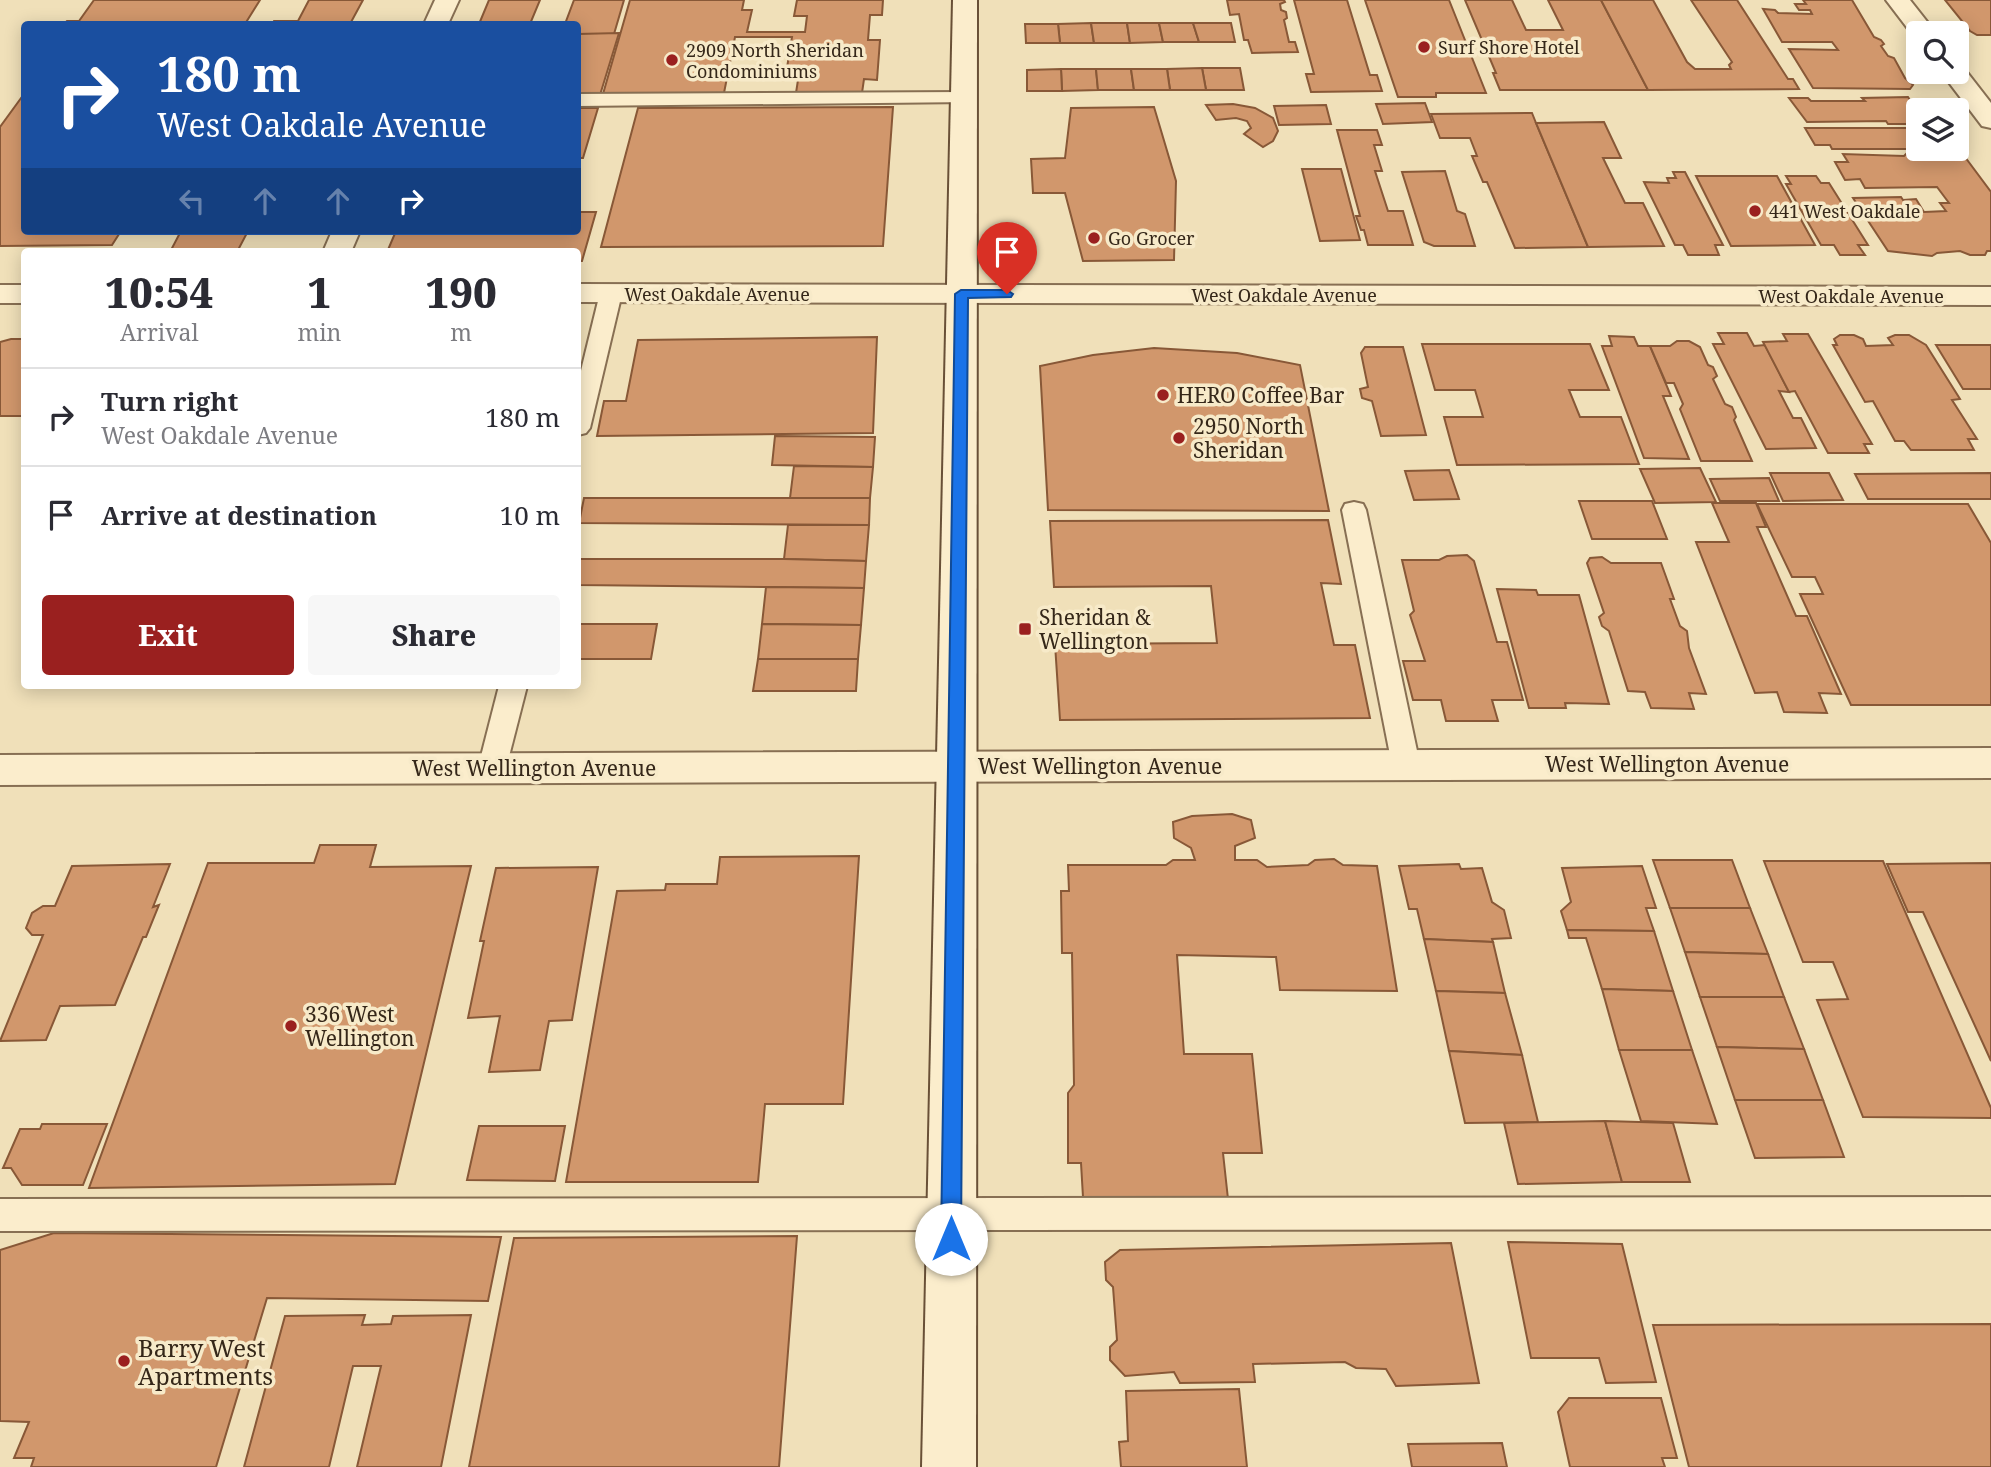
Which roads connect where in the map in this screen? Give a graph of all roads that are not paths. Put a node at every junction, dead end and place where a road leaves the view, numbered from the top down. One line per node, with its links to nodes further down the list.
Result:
1 (447, 0): 4 (street)
2 (965, 0): 8 (street)
3 (1898, 0): 5 (street)
4 (437, 21)
5 (1915, 21)
6 (1968, 84): 7 (street)
7 (1982, 96): 10 (street)
8 (964, 98): 9 (lane); 15 (street)
9 (581, 100)
10 (1991, 120)
11 (0, 293): 12 (street)
12 (21, 293)
13 (581, 293): 14 (street, West Oakdale Avenue)
14 (611, 293): 15 (street, West Oakdale Avenue); 17 (lane)
15 (961, 294): 16 (street, West Oakdale Avenue); 22 (street)
16 (1991, 296)
17 (581, 416)
18 (1354, 510): 21 (lane)
19 (512, 689): 23 (lane)
20 (1991, 763): 21 (street, West Wellington Avenue)
21 (1406, 765): 22 (street, West Wellington Avenue)
22 (957, 766): 23 (street, West Wellington Avenue); 26 (street)
23 (492, 768): 24 (street, West Wellington Avenue)
24 (0, 770)
25 (1991, 1213): 26 (lane)
26 (951, 1214): 27 (lane); 28 (street)
27 (0, 1215)
28 (949, 1467)

